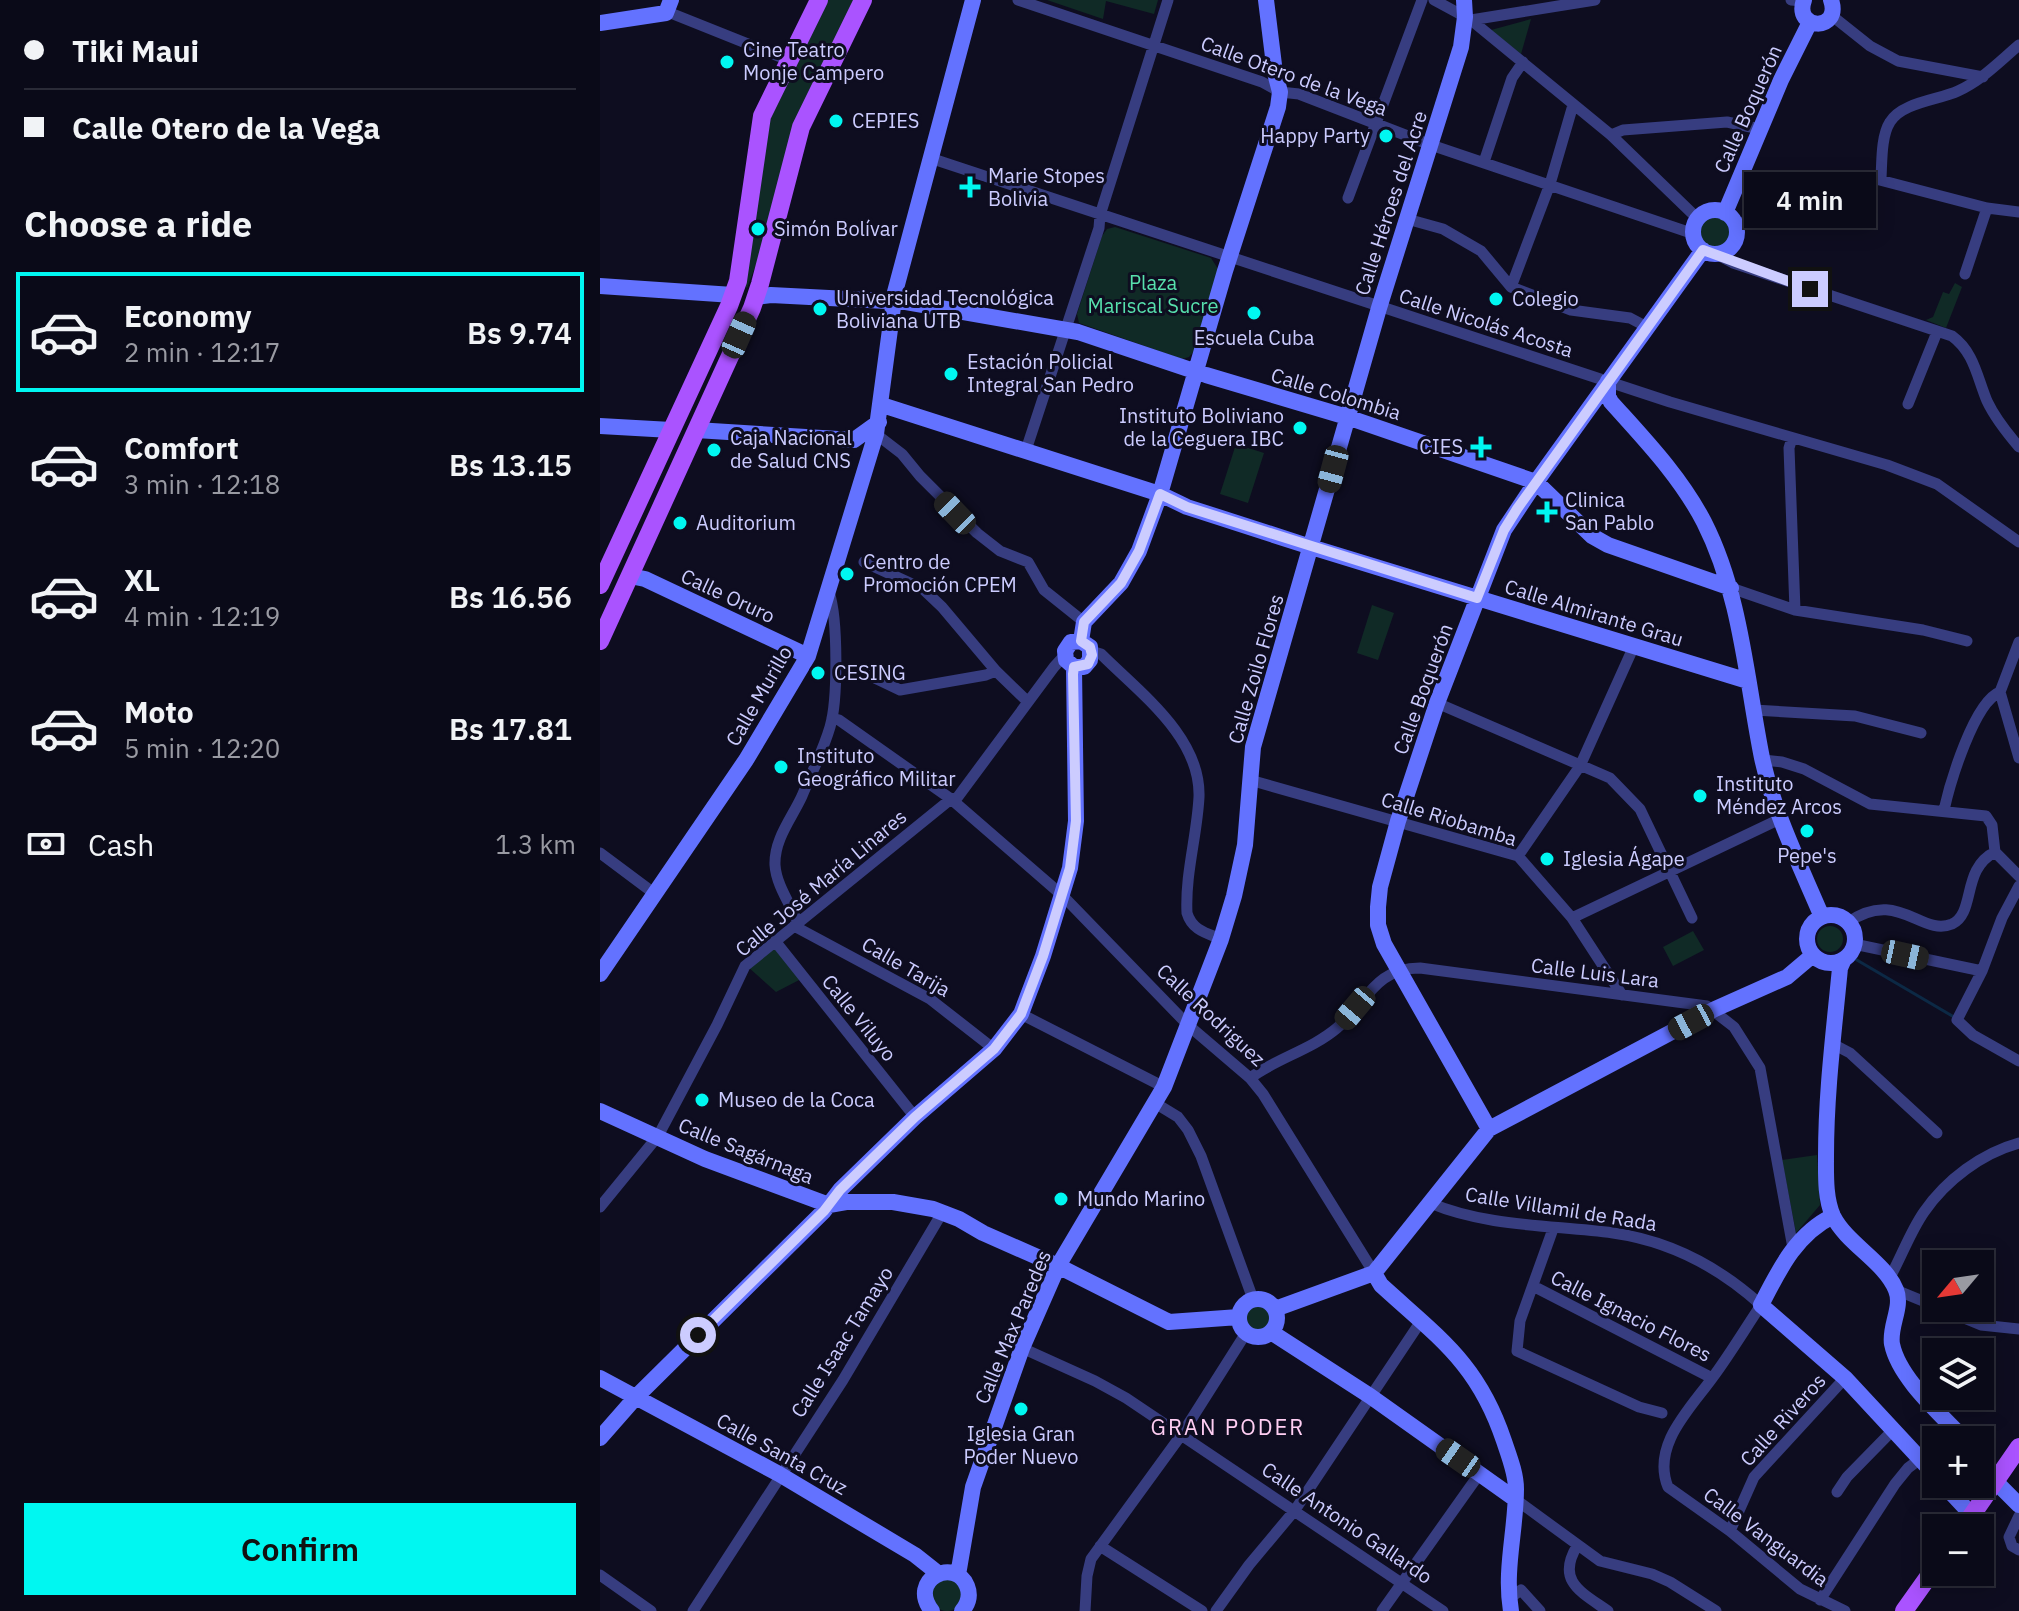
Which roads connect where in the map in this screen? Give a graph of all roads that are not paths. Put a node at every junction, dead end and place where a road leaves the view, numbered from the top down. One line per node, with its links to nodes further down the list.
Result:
1 (819, 0): 20 (main road)
2 (863, 0): 46 (main road)
3 (973, 0): 29 (main road, Calle Murillo)
4 (1018, 0): 19 (street, Calle Otero de la Vega)
5 (1168, 0): 19 (street)
6 (1266, 0): 23 (main road)
7 (1422, 0): 25 (street)
8 (1434, 0): 15 (street)
9 (1464, 0): 15 (main road, Calle Héroes del Acre)
10 (1595, 0): 12 (street)
11 (1799, 0): 16 (main road)
12 (1537, 4): 15 (street)
13 (1831, 8): 16 (main road); 22 (street)
14 (665, 9): 17 (main road); 20 (street)
15 (1468, 18): 21 (street); 28 (main road, Calle Héroes del Acre)
16 (1810, 22): 26 (main road, Calle Boquerón)
17 (600, 23)
18 (2019, 45): 22 (street)
19 (1154, 46): 23 (street, Calle Otero de la Vega); 36 (street)
20 (788, 60): 45 (main road)
21 (1523, 62): 24 (street); 30 (street)
22 (1983, 77): 31 (street)
23 (1280, 92): 25 (street, Calle Otero de la Vega); 41 (main road)
24 (1573, 105): 27 (street); 32 (street)
25 (1375, 124): 28 (street, Calle Otero de la Vega); 33 (street)
26 (1760, 129): 27 (street); 38 (main road, Calle Boquerón)
27 (1611, 135): 39 (street)
28 (1431, 145): 30 (street, Calle Otero de la Vega); 37 (main road, Calle Héroes del Acre)
29 (930, 158): 36 (street, Calle Nicolás Acosta); 47 (main road, Calle Murillo)
30 (1484, 162): 32 (street, Calle Otero de la Vega)
31 (1881, 178): 34 (street); 38 (street)
32 (1550, 184): 39 (street, Calle Otero de la Vega); 44 (street)
33 (1348, 198)
34 (1987, 208): 35 (street); 42 (street)
35 (2019, 212)
36 (1100, 215): 41 (street, Calle Nicolás Acosta); 50 (street)
37 (1407, 219): 44 (street); 48 (main road, Calle Héroes del Acre)
38 (1730, 219): 39 (main road); 40 (main road)
39 (1696, 227): 40 (main road)
40 (1710, 252): 49 (main road, Calle Boquerón); 51 (street)
41 (1230, 257): 48 (street, Calle Nicolás Acosta); 52 (main road)
42 (1965, 274)
43 (600, 286): 45 (main road)
44 (1511, 287): 49 (street)
45 (733, 295): 46 (main road); 58 (main road)
46 (756, 297): 47 (main road, Calle Colombia); 59 (main road)
47 (893, 302): 50 (main road, Calle Colombia); 56 (main road, Calle Murillo)
48 (1379, 308): 53 (street, Calle Nicolás Acosta); 55 (main road, Calle Héroes del Acre)
49 (1647, 327): 53 (main road, Calle Boquerón)
50 (1065, 328): 52 (main road, Calle Colombia); 62 (street)
51 (1937, 332): 54 (street); 61 (street)
52 (1196, 371): 55 (main road, Calle Colombia); 64 (main road)
53 (1608, 381): 60 (street, Calle Nicolás Acosta); 63 (main road, Calle Boquerón); 70 (main road)
54 (1908, 404)
55 (1347, 417): 63 (main road, Calle Colombia); 66 (main road, Calle Zoilo Flores)
56 (879, 421): 59 (main road); 62 (main road, Calle Almirante Grau); 71 (main road, Calle Murillo); 74 (street)
57 (600, 426): 58 (main road)
58 (671, 430): 59 (main road); 68 (main road)
59 (696, 430): 69 (main road)
60 (1792, 438): 65 (street, Calle Nicolás Acosta); 73 (street)
61 (2019, 447)
62 (1026, 450): 64 (main road, Calle Almirante Grau)
63 (1536, 482): 70 (main road, Calle Colombia); 72 (main road, Calle Boquerón)
64 (1160, 494): 66 (main road, Calle Almirante Grau); 74 (main road)
65 (2019, 542)
66 (1311, 547): 72 (main road, Calle Almirante Grau); 95 (main road, Calle Zoilo Flores)
67 (864, 562): 84 (street)
68 (602, 574): 69 (main road)
69 (630, 576): 75 (main road); 80 (main road, Calle Oruro)
70 (1731, 588): 73 (street, Calle Colombia); 85 (main road)
71 (829, 592): 80 (main road, Calle Murillo); 90 (street)
72 (1477, 598): 79 (main road, Calle Almirante Grau); 88 (main road, Calle Boquerón)
73 (1795, 610): 76 (street, Calle Colombia)
74 (1084, 622): 78 (main road)
75 (600, 641)
76 (1967, 641)
77 (2019, 642): 82 (street)
78 (1086, 646): 81 (main road); 81 (main road); 113 (street)
79 (1634, 646): 85 (main road, Calle Almirante Grau); 94 (street)
80 (808, 656): 106 (main road, Calle Murillo)
81 (1069, 662): 87 (street, Calle José María Linares); 107 (main road)
82 (2016, 664): 86 (street)
83 (854, 668): 84 (street)
84 (996, 671): 87 (street)
85 (1748, 681): 89 (main road)
86 (2000, 692): 92 (street); 97 (street)
87 (1028, 702): 96 (street, Calle José María Linares)
88 (1437, 703): 94 (street); 99 (main road, Calle Boquerón)
89 (1754, 710): 91 (street); 93 (main road)
90 (832, 718): 96 (street, Calle Rodriguez); 112 (street)
91 (1921, 733)
92 (2019, 758)
93 (1763, 760): 97 (street); 98 (main road)
94 (1580, 766): 102 (street); 103 (street)
95 (1250, 780): 99 (street, Calle Riobamba); 113 (main road, Calle Zoilo Flores)
96 (951, 799): 107 (street, Calle Rodriguez); 112 (street, Calle José María Linares)
97 (1944, 810): 100 (street)
98 (1780, 819): 103 (street); 108 (main road)
99 (1398, 821): 102 (street, Calle Riobamba); 118 (main road, Calle Boquerón)
100 (1995, 852): 104 (street); 111 (street)
101 (600, 853): 106 (street)
102 (1518, 856): 109 (street, Calle Riobamba)
103 (1670, 872): 109 (street); 110 (street)
104 (2019, 876)
105 (2019, 886): 119 (street)
106 (655, 894): 120 (main road, Calle Murillo)
107 (1063, 896): 123 (main road); 124 (street, Calle Rodriguez)
108 (1822, 917): 111 (main road); 116 (main road)
109 (1572, 918): 121 (street, Calle Riobamba)
110 (1692, 918)
111 (1847, 923): 115 (main road)
112 (796, 924): 114 (street, Calle José María Linares); 126 (street, Calle Tarija)
113 (1221, 939): 124 (main road, Calle Zoilo Flores)
114 (775, 941): 132 (street, Calle Viluyo); 135 (street, Calle José María Linares)
115 (1854, 944): 117 (main road); 119 (street)
116 (1813, 955): 117 (main road); 122 (main road)
117 (1839, 964): 125 (main road)
118 (1398, 970): 121 (street, Calle Luis Lara); 128 (street); 133 (main road, Calle Boquerón)
119 (1982, 971): 127 (street)
120 (600, 974)
121 (1622, 995): 122 (street, Calle Luis Lara)
122 (1715, 1009): 133 (main road); 143 (street)
123 (1021, 1014): 126 (main road); 129 (street)
124 (1188, 1025): 128 (street, Calle Rodriguez); 129 (main road, Calle Max Paredes)
125 (1831, 1043): 134 (street); 141 (main road)
126 (994, 1049): 132 (main road)
127 (2019, 1061)
128 (1250, 1078): 145 (street, Calle Rodriguez)
129 (1164, 1087): 130 (main road, Calle Max Paredes)
130 (1155, 1103): 144 (main road, Calle Max Paredes); 148 (street)
131 (600, 1111): 135 (main road, Calle Sagárnaga)
132 (915, 1117): 138 (main road)
133 (1489, 1129): 137 (main road)
134 (1937, 1133)
135 (658, 1136): 138 (main road, Calle Sagárnaga); 139 (street, Calle José María Linares)
136 (2019, 1143): 146 (street)
137 (1430, 1203): 142 (street, Calle Villamil de Rada); 145 (main road)
138 (829, 1205): 140 (main road, Calle Sagárnaga); 161 (main road)
139 (600, 1207)
140 (942, 1213): 144 (main road, Calle Sagárnaga); 170 (street, Calle Isaac Tamayo)
141 (1833, 1216): 143 (main road); 146 (main road)
142 (1553, 1229): 147 (street); 149 (street, Calle Villamil de Rada)
143 (1793, 1248): 149 (main road)
144 (1058, 1266): 151 (main road, Calle Sagárnaga); 156 (main road, Calle Max Paredes)
145 (1374, 1273): 150 (main road); 152 (main road, Calle Rodriguez)
146 (1893, 1285): 153 (street); 163 (main road)
147 (1533, 1286): 158 (street, Calle Ignacio Flores); 162 (street)
148 (1253, 1299): 150 (main road); 151 (main road)
149 (1761, 1305): 158 (street); 159 (main road, Calle Villamil de Rada)
150 (1275, 1309): 154 (main road)
151 (1239, 1317): 155 (main road)
152 (1421, 1321): 160 (street); 174 (main road, Calle Rodriguez)
153 (2019, 1329)
154 (1271, 1332): 155 (main road); 160 (main road)
155 (1246, 1333): 165 (street)
156 (1022, 1348): 165 (street, Calle Antonio Gallardo); 185 (main road, Calle Max Paredes)
157 (600, 1378): 161 (main road, Calle Santa Cruz)
158 (1712, 1378): 179 (street, Calle Vanguardia)
159 (1845, 1378): 164 (main road, Calle Villamil de Rada); 179 (street, Calle Riveros)
160 (1370, 1396): 169 (main road); 176 (street)
161 (636, 1397): 166 (main road); 170 (main road, Calle Santa Cruz)
162 (1662, 1413)
163 (1952, 1426)
164 (1893, 1430): 168 (main road, Calle Villamil de Rada); 173 (street)
165 (1182, 1434): 176 (street, Calle Antonio Gallardo); 180 (street)
166 (600, 1438)
167 (2019, 1447): 172 (main road)
168 (1920, 1459): 189 (street)
169 (1480, 1473): 174 (main road); 186 (street)
170 (779, 1474): 183 (main road, Calle Santa Cruz); 191 (street, Calle Isaac Tamayo)
171 (1994, 1479): 172 (main road)
172 (1996, 1482): 175 (main road); 177 (main road)
173 (1837, 1492)
174 (1515, 1499): 181 (street); 188 (main road, Calle Rodriguez)
175 (2019, 1505)
176 (1295, 1510): 186 (street, Calle Antonio Gallardo); 196 (street)
177 (1973, 1514)
178 (2019, 1516): 182 (street)
179 (1730, 1531): 189 (street, Calle Vanguardia)
180 (1100, 1546): 194 (street); 195 (street)
181 (1577, 1546): 201 (street); 202 (street)
182 (2019, 1550)
183 (939, 1574): 185 (main road); 192 (main road)
184 (600, 1575): 190 (street)
185 (958, 1575): 193 (main road, Calle Max Paredes)
186 (1402, 1581): 197 (street); 198 (street, Calle Antonio Gallardo)
187 (1922, 1586): 204 (main road)
188 (1508, 1594): 199 (main road, Calle Rodriguez); 200 (street)
189 (1820, 1600): 203 (street, Calle Vanguardia)
190 (651, 1611)
191 (693, 1611)
192 (932, 1611)
193 (963, 1611)
194 (1085, 1611)
195 (1202, 1611)
196 (1216, 1611)
197 (1382, 1611)
198 (1443, 1611)
199 (1511, 1611)
200 (1540, 1611)
201 (1608, 1611)
202 (1716, 1611)
203 (1845, 1611)
204 (1904, 1611)

